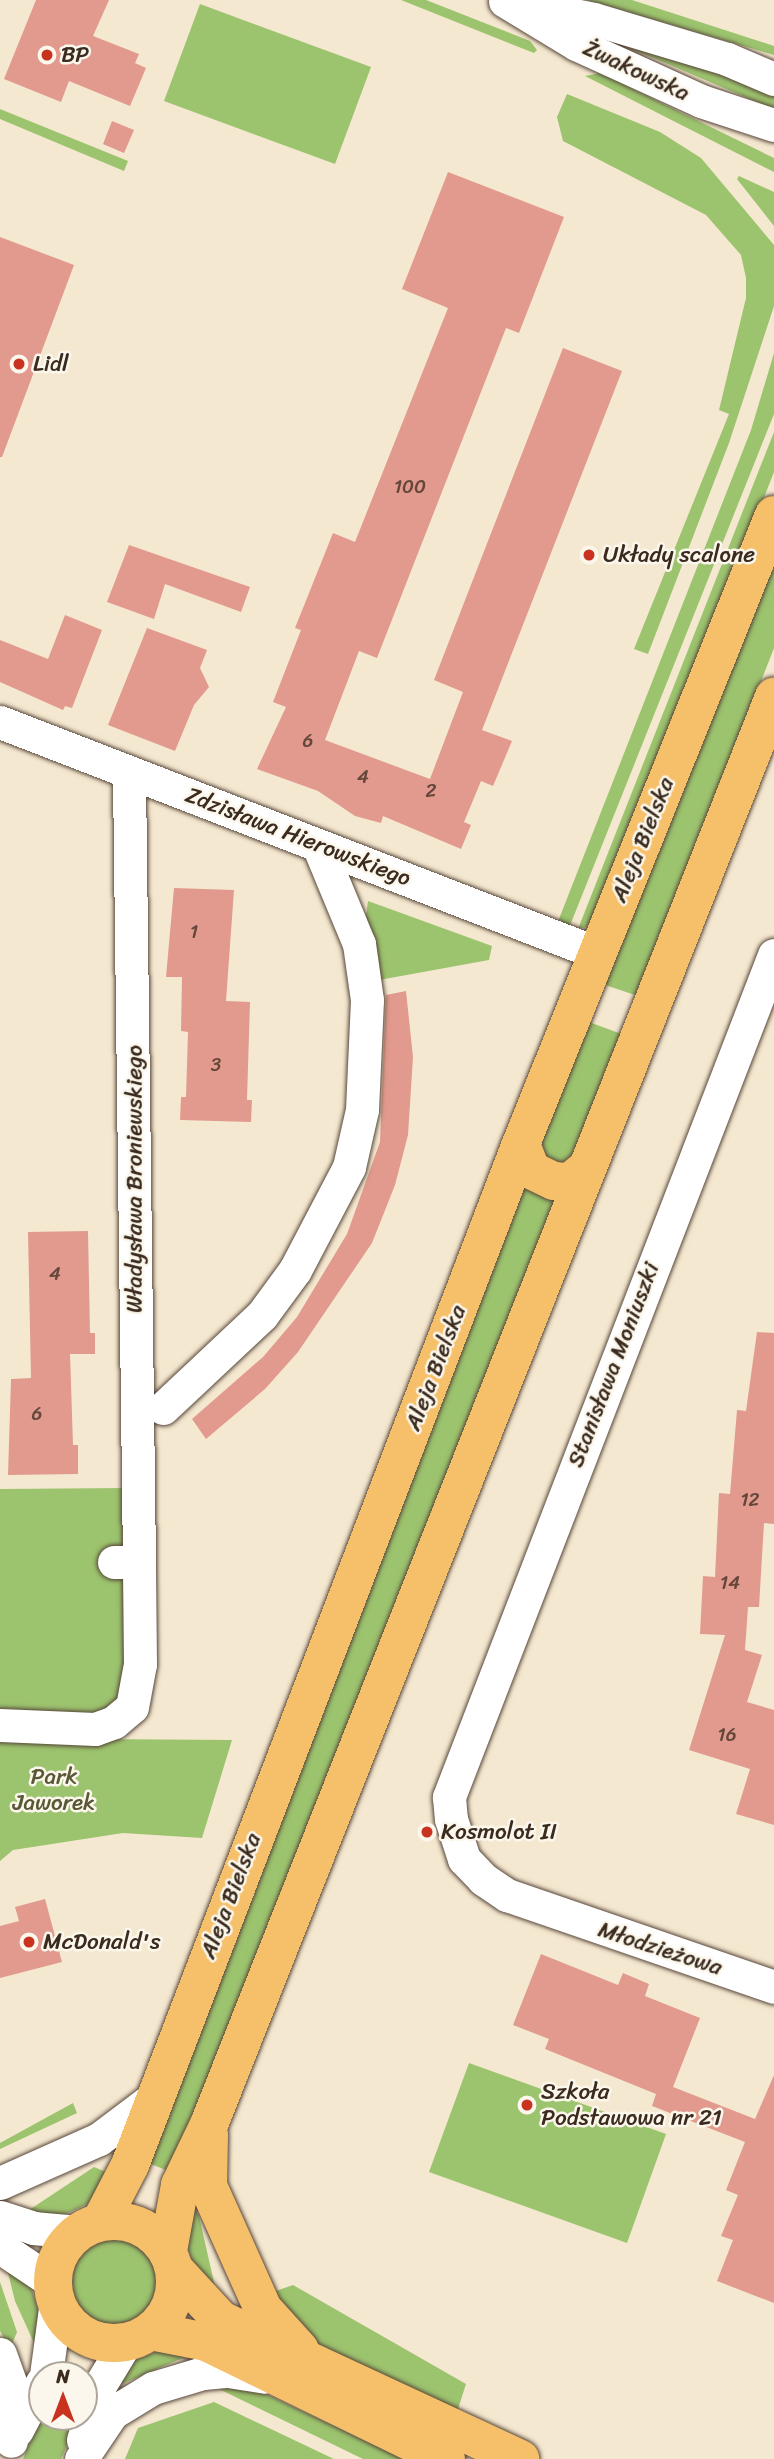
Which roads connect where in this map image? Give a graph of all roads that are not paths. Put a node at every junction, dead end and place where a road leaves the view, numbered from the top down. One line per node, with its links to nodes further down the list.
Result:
1 (503, 1): 2 (street, Żwakowska); 5 (street, Żwakowska)
2 (727, 60): 3 (street); 4 (street, Żwakowska)
3 (774, 69)
4 (774, 79)
5 (702, 101): 6 (street, Żwakowska); 7 (street)
6 (774, 125)
7 (774, 139)
8 (774, 515): 13 (main road, Aleja Bielska)
9 (774, 697): 16 (main road)
10 (0, 722): 11 (street, Zdzisława Hierowskiego)
11 (129, 772): 12 (street, Zdzisława Hierowskiego); 18 (street, Władysława Broniewskiego)
12 (318, 845): 13 (street, Zdzisława Hierowskiego); 17 (street)
13 (597, 953): 15 (main road, Aleja Bielska)
14 (774, 955): 19 (street, Stanisława Moniuszki)
15 (522, 1144): 16 (main road); 21 (main road, Aleja Bielska)
16 (588, 1167): 22 (main road)
17 (163, 1408)
18 (0, 1725)
19 (545, 1911): 20 (street, Młodzieżowa)
20 (774, 1987)
21 (152, 2099): 23 (street); 25 (main road, Aleja Bielska)
22 (209, 2122): 27 (main road); 32 (main road)
23 (0, 2183)
24 (0, 2217): 25 (street)
25 (90, 2227): 27 (main road); 28 (main road)
26 (0, 2248): 28 (street)
27 (171, 2261): 29 (main road); 32 (main road)
28 (54, 2292): 29 (main road); 31 (street)
29 (139, 2337): 32 (main road); 35 (street)
30 (0, 2354): 34 (street)
31 (47, 2361)
32 (301, 2372): 35 (street); 36 (main road); 37 (main road)
33 (28, 2409): 34 (street)
34 (7, 2450)
35 (79, 2459)
36 (446, 2459)
37 (520, 2459)

